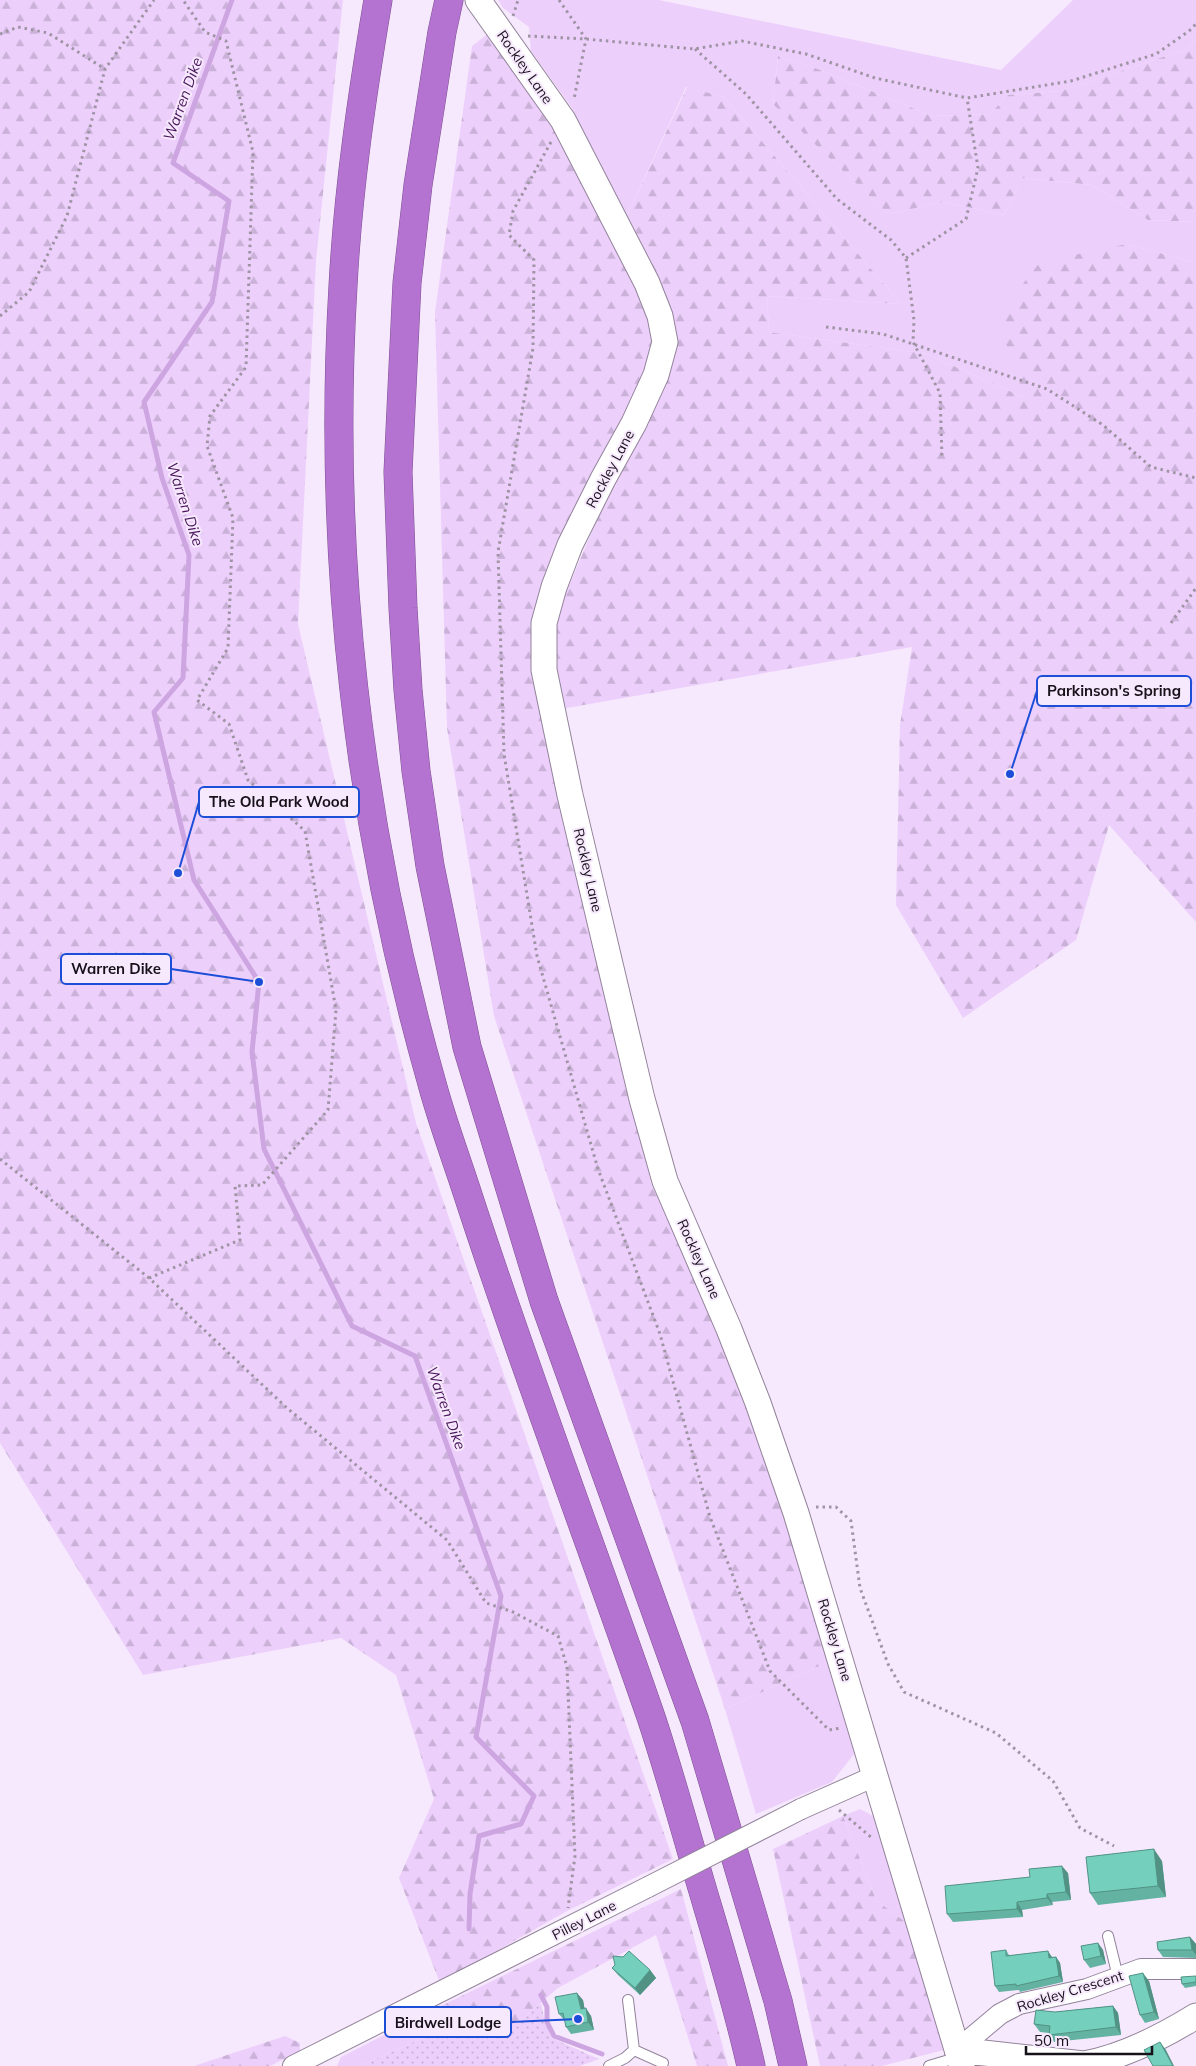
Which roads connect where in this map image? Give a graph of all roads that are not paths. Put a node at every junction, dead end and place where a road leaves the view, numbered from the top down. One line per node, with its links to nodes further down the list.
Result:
1 (378, 0): 16 (highway)
2 (449, 0): 17 (highway)
3 (478, 0): 4 (street, Rockley Lane)
4 (875, 1776): 11 (street, Rockley Lane); 12 (street, Pilley Lane, bridge)
5 (1108, 1936): 7 (lane)
6 (1196, 1969): 7 (street, Rockley Crescent)
7 (1118, 1977): 11 (street, Rockley Crescent)
8 (628, 2000): 10 (lane)
9 (1196, 2016): 11 (street)
10 (634, 2050): 13 (lane); 15 (lane)
11 (959, 2058): 18 (lane)
12 (318, 2061): 14 (street, Pilley Lane)
13 (663, 2063)
14 (293, 2066)
15 (609, 2066)
16 (751, 2066)
17 (793, 2066)
18 (929, 2066)

